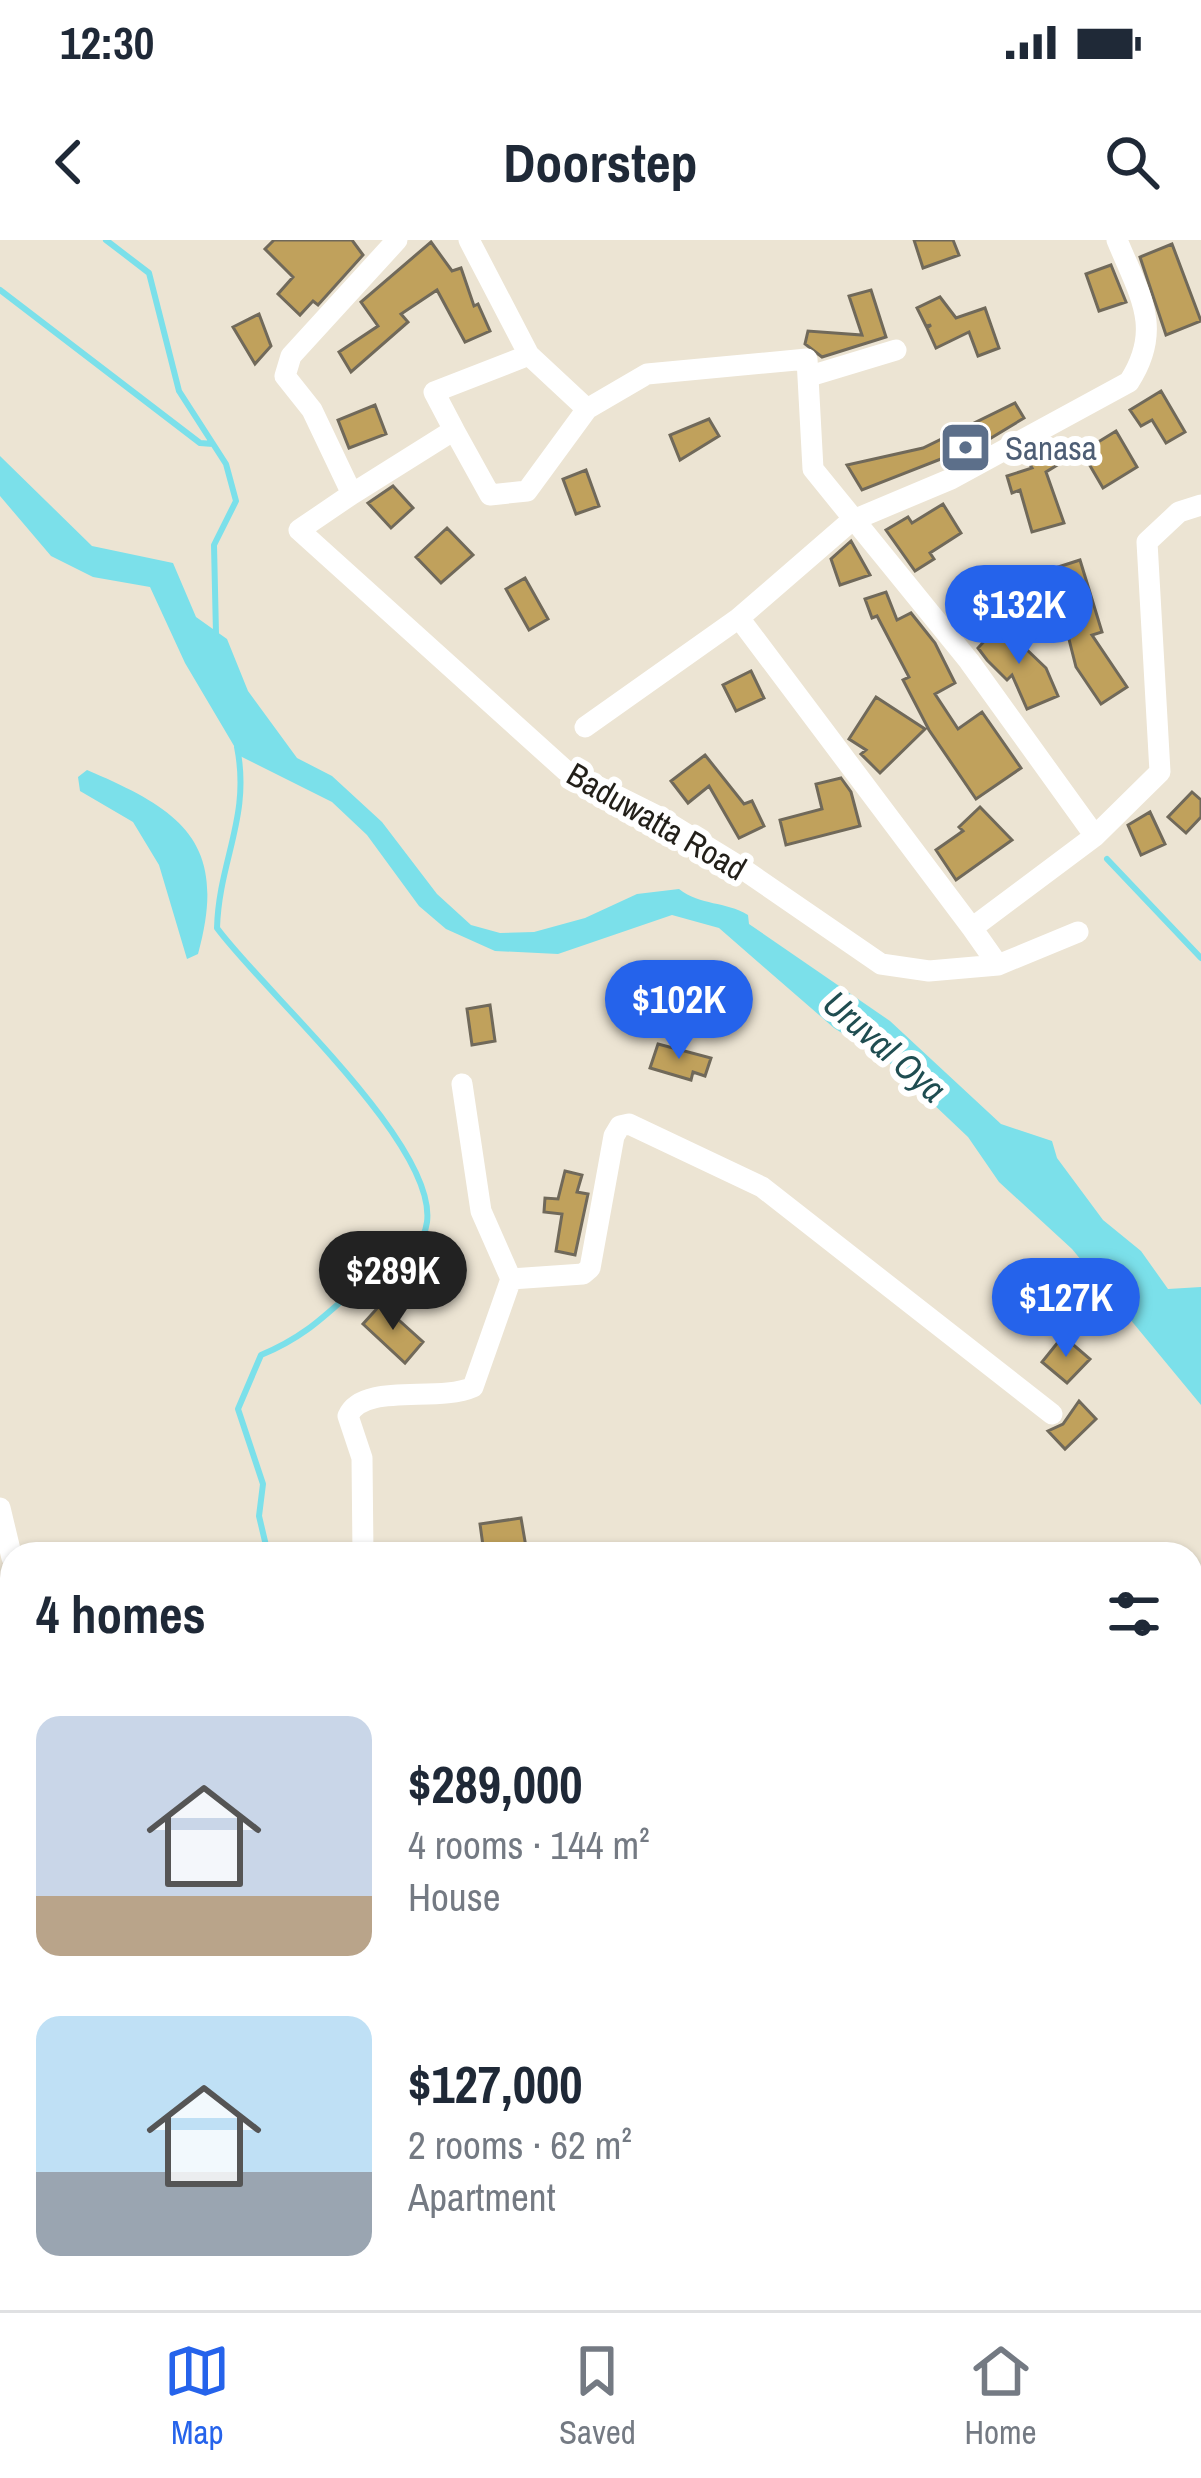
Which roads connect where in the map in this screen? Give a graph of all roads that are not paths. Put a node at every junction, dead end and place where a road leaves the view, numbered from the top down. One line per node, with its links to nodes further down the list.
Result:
1 (397, 240): 9 (street)
2 (470, 240): 5 (street)
3 (1117, 240): 11 (street, Baduwatta Road)
4 (896, 350): 6 (street)
5 (529, 355): 7 (street); 8 (street)
6 (810, 376): 7 (street); 11 (street)
7 (587, 409): 8 (street)
8 (454, 430): 9 (street)
9 (352, 494): 17 (street, Baduwatta Road)
10 (1201, 505): 14 (street)
11 (855, 524): 12 (street, Baduwatta Road); 14 (street)
12 (739, 618): 13 (street, Baduwatta Road); 15 (street)
13 (585, 727)
14 (1095, 836): 15 (street)
15 (972, 928): 17 (street)
16 (1078, 932): 17 (street, Baduwatta Road)
17 (998, 965)
18 (462, 1084): 19 (street)
19 (511, 1279): 20 (street); 23 (street)
20 (1052, 1414)
21 (0, 1508): 22 (street)
22 (8, 1542)
23 (363, 1542)

